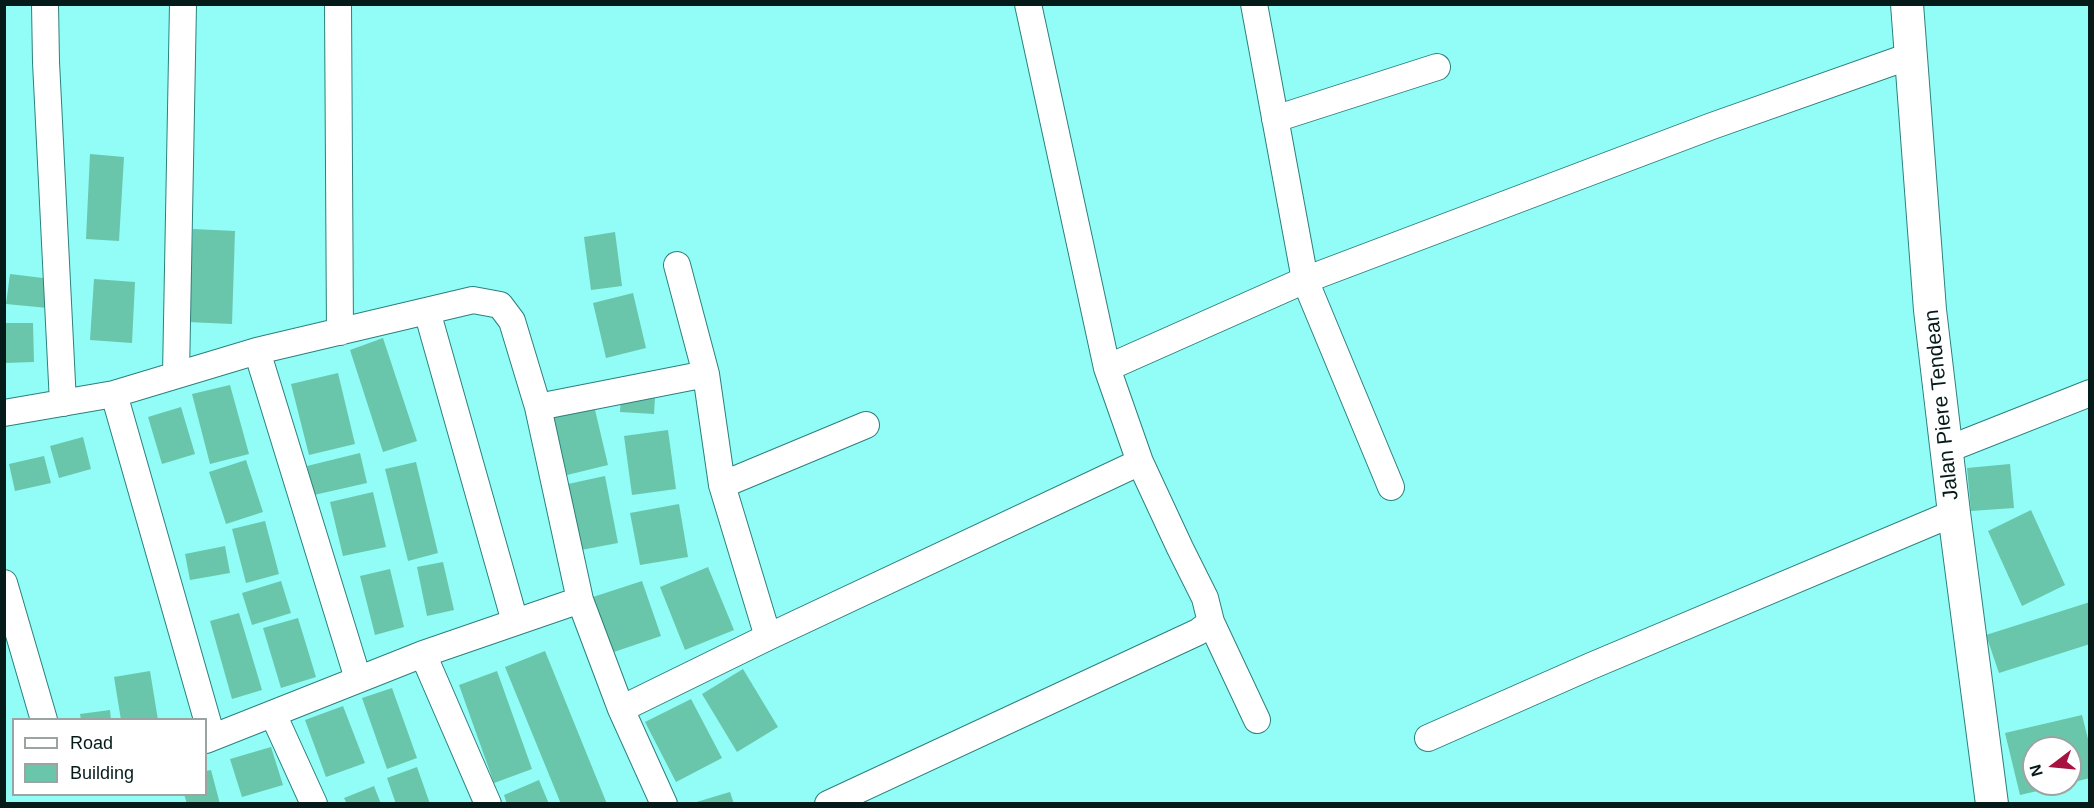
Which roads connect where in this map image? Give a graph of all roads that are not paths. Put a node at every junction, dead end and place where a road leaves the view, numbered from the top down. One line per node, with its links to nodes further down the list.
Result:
1 (45, 4): 20 (street)
2 (183, 4): 16 (street)
3 (338, 4): 13 (street)
4 (1028, 4): 15 (street)
5 (1254, 4): 9 (street)
6 (1907, 4): 7 (street, Jalan Piere Tendean)
7 (1910, 56): 11 (street); 24 (street, Jalan Piere Tendean)
8 (1437, 67): 9 (street)
9 (1275, 119): 11 (street)
10 (677, 265): 17 (street)
11 (1305, 280): 15 (street); 27 (street)
12 (427, 311): 13 (street); 21 (street); 32 (street)
13 (340, 332): 14 (street)
14 (257, 351): 16 (street); 35 (street)
15 (1107, 368): 25 (street)
16 (176, 374): 19 (street)
17 (706, 374): 21 (street); 26 (street)
18 (2090, 393): 24 (street)
19 (114, 394): 20 (street); 39 (street)
20 (63, 403): 22 (street)
21 (538, 407): 30 (street)
22 (4, 413)
23 (866, 425): 26 (street)
24 (1946, 450): 28 (street, Jalan Piere Tendean)
25 (1140, 462): 31 (street); 33 (street)
26 (722, 485): 33 (street)
27 (1390, 487)
28 (1954, 513): 41 (street); 47 (street, Jalan Piere Tendean)
29 (4, 583): 38 (street)
30 (580, 600): 32 (street); 36 (street)
31 (1211, 621): 40 (street); 46 (street)
32 (515, 622): 34 (street)
33 (768, 637): 36 (street)
34 (423, 654): 35 (street); 44 (street)
35 (358, 680): 37 (street)
36 (621, 710): 45 (street)
37 (273, 714): 42 (street); 43 (street)
38 (43, 718)
39 (203, 718)
40 (1257, 720)
41 (1428, 738)
42 (209, 739)
43 (314, 804)
44 (488, 804)
45 (664, 804)
46 (828, 804)
47 (1992, 804)

